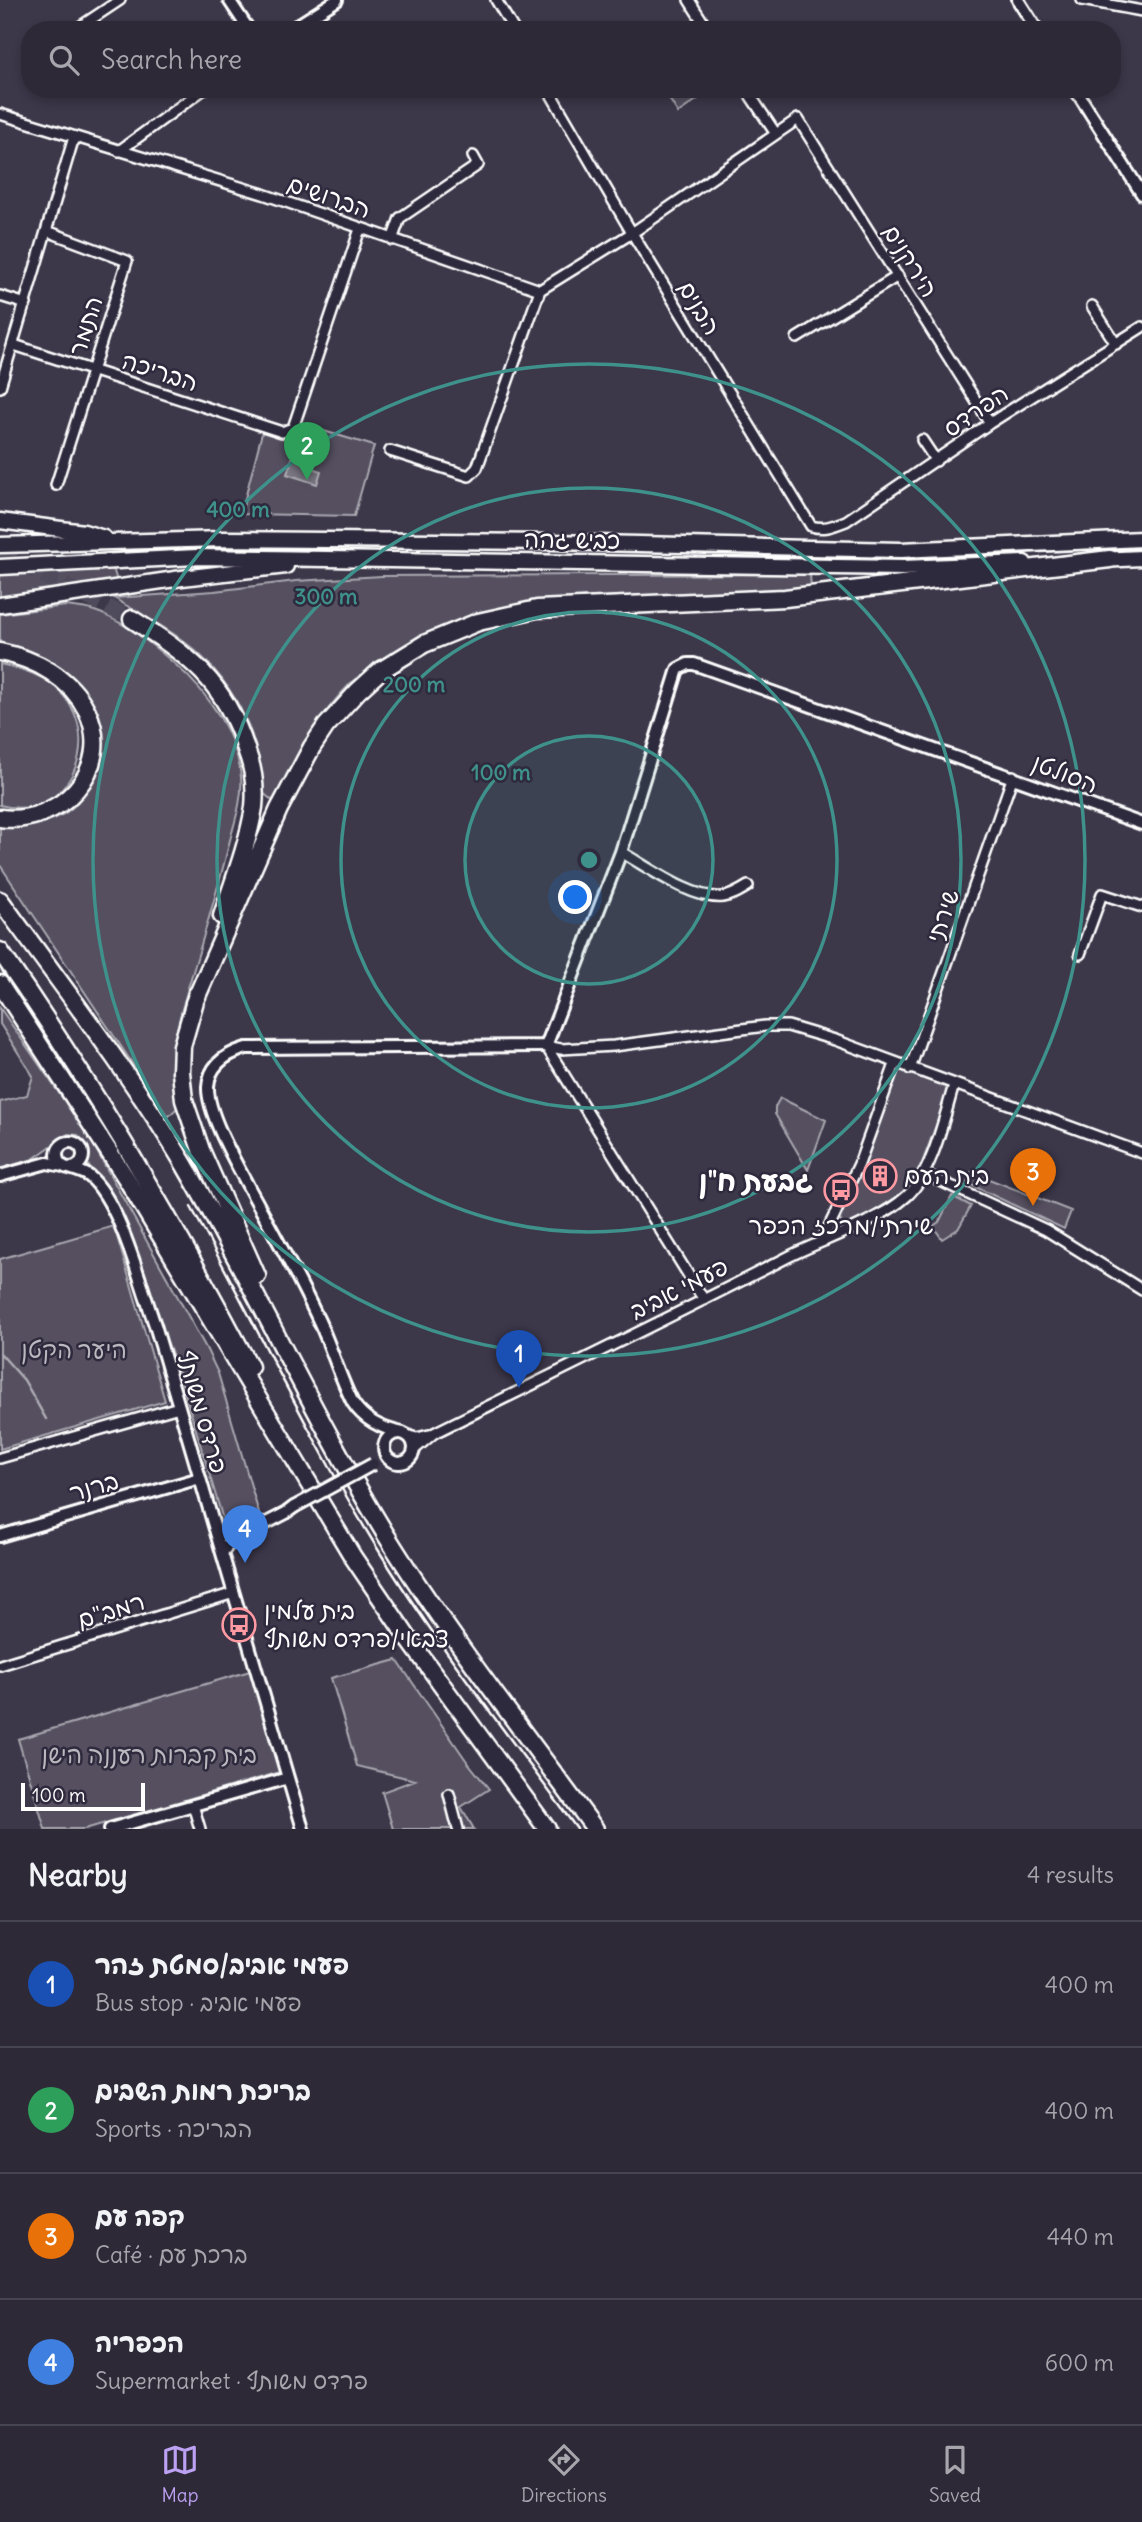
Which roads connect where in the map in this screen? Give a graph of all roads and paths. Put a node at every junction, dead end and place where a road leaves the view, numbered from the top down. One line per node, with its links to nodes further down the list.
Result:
1 (120, 0): 9 (street)
2 (229, 0): 10 (street)
3 (337, 0): 11 (street)
4 (496, 0): 12 (street)
5 (689, 0): 13 (street)
6 (1018, 0): 14 (street)
7 (1082, 0): 8 (street)
8 (1142, 11)
9 (88, 21)
10 (243, 21)
11 (304, 21)
12 (509, 21)
13 (702, 21)
14 (1031, 21)
15 (192, 98): 22 (street)
16 (553, 98): 27 (street, הבנים)
17 (753, 98): 20 (street)
18 (1081, 98): 24 (street)
19 (0, 114): 21 (street, הברושים)
20 (776, 134): 27 (street); 29 (street, הירקנים)
21 (74, 137): 22 (street, הברושים); 26 (street)
22 (119, 151): 25 (street, הברושים)
23 (473, 156): 28 (street)
24 (1142, 194)
25 (360, 229): 28 (street, הברושים); 38 (street, הבריכה)
26 (47, 231): 32 (street); 38 (street, התמר)
27 (632, 233): 30 (street); 46 (street, הבנים)
28 (392, 240): 30 (street, הברושים)
29 (898, 276): 35 (street); 40 (street, הירקנים)
30 (540, 290): 42 (street)
31 (0, 296): 32 (street)
32 (26, 304): 37 (street)
33 (1092, 306): 36 (street)
34 (1142, 327): 36 (street, הפרדס)
35 (797, 338)
36 (1116, 344): 40 (street, הפרדס)
37 (14, 345): 38 (street, הבריכה); 39 (street)
38 (92, 370): 44 (street, התמר)
39 (0, 387)
40 (990, 423): 43 (street, הפרדס)
41 (922, 440): 43 (street)
42 (390, 451)
43 (936, 461): 46 (street, הפרדס)
44 (56, 485)
45 (0, 521): 48 (highway)
46 (831, 527)
47 (1142, 539): 48 (highway, כביש גהה)
48 (116, 542): 49 (highway, כביש גהה)
49 (0, 545)
50 (1142, 558): 52 (highway, כביש גהה)
51 (396, 559): 52 (highway, כביש גהה); 53 (highway, כביש גהה); 54 (highway)
52 (1110, 559): 67 (highway)
53 (0, 567)
54 (0, 605)
55 (132, 619): 67 (highway)
56 (0, 652): 58 (highway)
57 (1013, 776): 59 (street, הסולטן); 60 (street, הסולטן); 70 (street, שירתי)
58 (0, 818)
59 (1142, 824)
60 (621, 852): 61 (street); 68 (street)
61 (748, 886)
62 (0, 900): 94 (highway)
63 (1142, 907): 65 (street)
64 (0, 951): 95 (highway)
65 (1080, 954)
66 (0, 984): 95 (highway)
67 (194, 1003): 94 (highway)
68 (546, 1046): 69 (street); 82 (street); 84 (street)
69 (895, 1064): 70 (street); 80 (street)
70 (910, 1069): 71 (street)
71 (954, 1085): 73 (street); 77 (street, פעמי אביב)
72 (57, 1152): 74 (street); 75 (street); 76 (street)
73 (1142, 1153)
74 (82, 1159): 76 (street); 79 (street, פרדס משותף)
75 (47, 1163): 76 (street, פרדס משותף); 78 (street)
76 (66, 1167): 79 (street, פרדס משותף)
77 (923, 1173): 80 (street, פעמי אביב); 81 (street)
78 (0, 1176)
79 (89, 1177): 83 (street, פרדס משותף)
80 (823, 1239): 82 (street, פעמי אביב)
81 (1142, 1290)
82 (704, 1300): 85 (street, פעמי אביב)
83 (179, 1407): 89 (street); 92 (street, פרדס משותף)
84 (373, 1423): 86 (street); 87 (street)
85 (435, 1433): 86 (street, פעמי אביב); 88 (street, פעמי אביב)
86 (406, 1434): 87 (street); 88 (street)
87 (384, 1447): 90 (street); 91 (street)
88 (415, 1449): 90 (street)
89 (0, 1458)
90 (391, 1461): 91 (street)
91 (373, 1464): 93 (street, bridge)
92 (200, 1478): 96 (street, פרדס משותף); 97 (street, ברנר)
93 (294, 1507): 96 (street); 98 (street)
94 (372, 1512): 109 (highway)
95 (328, 1514): 108 (highway)
96 (214, 1527): 98 (street, פרדס משותף)
97 (0, 1536)
98 (222, 1553): 99 (street, פרדס משותף)
99 (234, 1593): 100 (street, רמב"ם); 101 (street, פרדס משותף)
100 (0, 1665)
101 (288, 1778): 103 (street); 106 (street, פרדס משותף)
102 (449, 1794): 107 (street)
103 (193, 1805): 104 (street); 105 (street)
104 (110, 1829)
105 (200, 1829)
106 (303, 1829)
107 (458, 1829)
108 (545, 1829)
109 (597, 1829)

